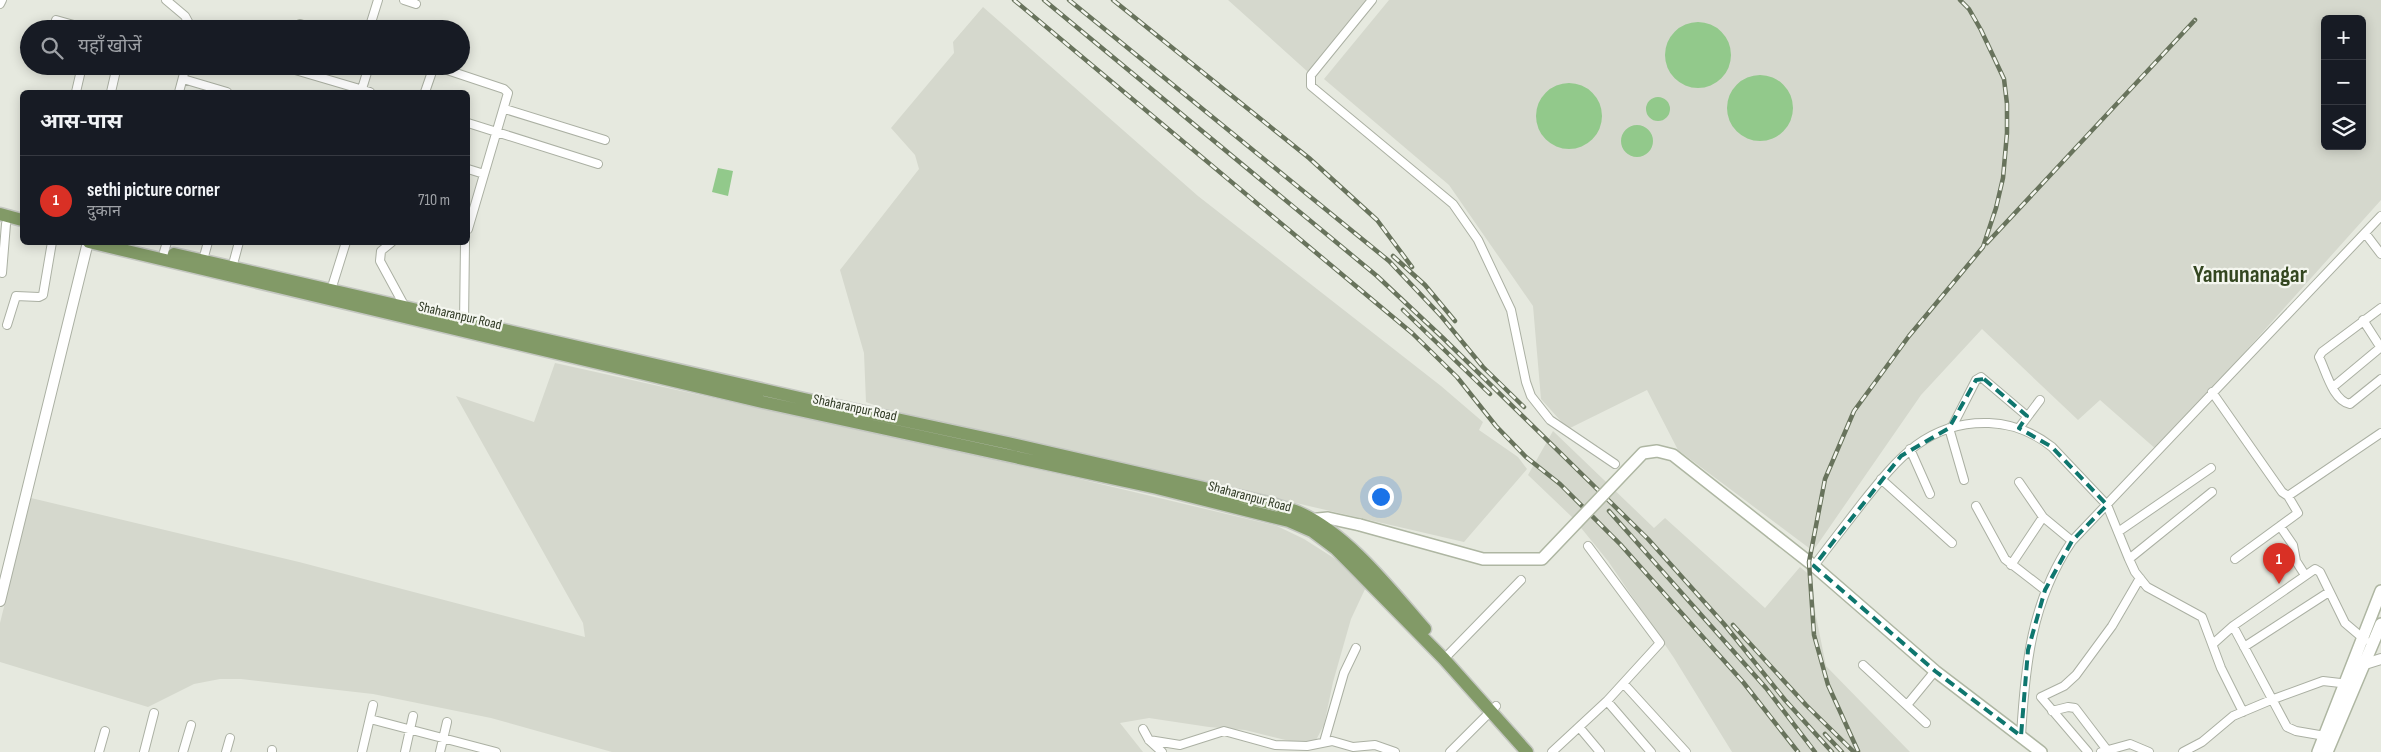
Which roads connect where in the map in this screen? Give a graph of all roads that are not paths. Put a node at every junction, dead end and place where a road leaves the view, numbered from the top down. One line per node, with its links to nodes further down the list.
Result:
1 (2, 0): 6 (street)
2 (166, 0): 8 (street)
3 (378, 0): 9 (street)
4 (404, 0): 7 (street)
5 (1372, 0): 68 (street)
6 (0, 4)
7 (416, 4)
8 (187, 20)
9 (371, 20)
10 (80, 75): 18 (street)
11 (115, 75): 19 (street)
12 (184, 75): 17 (street)
13 (312, 75): 22 (street)
14 (366, 75): 23 (street)
15 (431, 75): 24 (street)
16 (461, 75): 25 (street)
17 (183, 79): 20 (street); 21 (street)
18 (76, 90)
19 (111, 90)
20 (180, 90)
21 (206, 90)
22 (358, 90)
23 (361, 90)
24 (427, 90)
25 (505, 109): 27 (street); 28 (street)
26 (470, 124): 27 (street)
27 (497, 133): 29 (street); 31 (street)
28 (605, 140)
29 (598, 164)
30 (470, 170): 31 (street)
31 (484, 174): 35 (street)
32 (2381, 216): 37 (street)
33 (2, 220): 34 (main road); 36 (main road); 51 (street)
34 (20, 220)
35 (470, 222)
36 (20, 227)
37 (2365, 233): 48 (street); 61 (street)
38 (51, 245): 56 (street)
39 (88, 245): 95 (street)
40 (121, 245): 57 (main road, Shaharanpur Road)
41 (133, 245): 47 (main road, Shaharanpur Road)
42 (207, 245): 49 (street)
43 (238, 245): 50 (street)
44 (345, 245): 52 (street)
45 (388, 245): 53 (street)
46 (465, 245): 57 (street)
47 (166, 247): 49 (main road, Shaharanpur Road)
48 (2381, 254)
49 (203, 260): 50 (main road, Shaharanpur Road)
50 (232, 268): 52 (main road, Shaharanpur Road)
51 (2, 273)
52 (331, 290): 53 (main road, Shaharanpur Road)
53 (404, 307): 57 (main road, Shaharanpur Road)
54 (2381, 308): 55 (street)
55 (2363, 320): 58 (street); 60 (street)
56 (7, 325)
57 (464, 326): 79 (main road, Shaharanpur Road)
58 (2381, 347): 60 (street)
59 (2381, 379): 60 (street)
60 (2333, 387)
61 (2212, 392): 75 (street); 77 (street)
62 (2040, 400): 63 (street)
63 (2027, 416): 64 (street); 65 (street)
64 (1951, 427): 65 (street); 67 (street); 71 (street)
65 (2020, 428): 77 (street)
66 (2381, 432): 75 (street)
67 (1910, 449): 70 (street); 74 (street)
68 (1615, 464)
69 (2211, 468): 81 (street)
70 (1881, 479): 83 (street); 88 (street)
71 (1964, 480)
72 (2019, 482): 78 (street)
73 (2212, 492): 85 (street)
74 (1930, 494)
75 (2288, 496): 80 (street)
76 (1976, 506): 87 (street)
77 (2107, 506): 81 (street); 82 (street)
78 (2042, 517): 82 (street); 87 (street)
79 (1305, 522): 88 (main road, bridge); 103 (main road, Shaharanpur Road)
80 (2280, 526): 86 (street); 89 (street)
81 (2118, 532): 85 (street)
82 (2072, 541): 92 (street)
83 (1952, 543)
84 (1588, 546): 108 (street)
85 (2129, 559): 90 (street)
86 (2235, 559)
87 (2011, 565): 92 (street)
88 (1814, 566): 107 (main road)
89 (2305, 575): 94 (street); 97 (street)
90 (2140, 578): 99 (street); 115 (street)
91 (1521, 580): 103 (street)
92 (2045, 590): 132 (street)
93 (2381, 591): 98 (main road)
94 (2329, 592): 98 (street); 102 (street)
95 (0, 601)
96 (2381, 624): 100 (main road)
97 (2233, 626): 99 (street); 102 (street)
98 (2362, 639): 100 (street); 105 (main road)
99 (2214, 643): 116 (street)
100 (2373, 643): 105 (main road)
101 (1356, 648): 131 (street)
102 (2244, 648): 110 (street)
103 (1446, 657): 114 (main road, Shaharanpur Road)
104 (2381, 660): 105 (street)
105 (2359, 663): 109 (main road)
106 (1863, 665): 112 (street)
107 (1935, 671): 112 (street); 132 (main road)
108 (1624, 684): 111 (street); 152 (street)
109 (2351, 685): 110 (street); 127 (main road); 157 (main road)
110 (2271, 700): 116 (street); 127 (street)
111 (1607, 701): 123 (street); 151 (street)
112 (1908, 704): 121 (street)
113 (373, 705): 119 (street)
114 (1493, 708): 146 (street); 147 (main road, Shaharanpur Road); 148 (main road, Shaharanpur Road)
115 (2052, 711): 134 (street); 154 (street)
116 (2243, 712): 135 (street)
117 (154, 713): 137 (street)
118 (413, 716): 125 (street)
119 (370, 719): 125 (street); 140 (street)
120 (447, 722): 129 (street)
121 (1926, 723)
122 (191, 725): 138 (street)
123 (1579, 727): 149 (street); 150 (street)
124 (1143, 729): 130 (street)
125 (411, 730): 129 (street); 141 (street)
126 (105, 732): 136 (street)
127 (2325, 736): 156 (main road)
128 (230, 738): 139 (street)
129 (444, 739): 133 (street); 142 (street)
130 (1149, 740): 131 (street); 144 (street)
131 (1324, 742): 145 (street)
132 (2026, 744): 153 (main road)
133 (485, 751): 143 (street)
134 (2104, 751): 155 (street)
135 (2185, 751)
136 (99, 752)
137 (144, 752)
138 (183, 752)
139 (226, 752)
140 (362, 752)
141 (405, 752)
142 (440, 752)
143 (496, 752)
144 (1162, 752)
145 (1395, 752)
146 (1450, 752)
147 (1527, 752)
148 (1538, 752)
149 (1552, 752)
150 (1600, 752)
151 (1651, 752)
152 (1686, 752)
153 (2041, 752)
154 (2088, 752)
155 (2149, 752)
156 (2318, 752)
157 (2328, 752)

